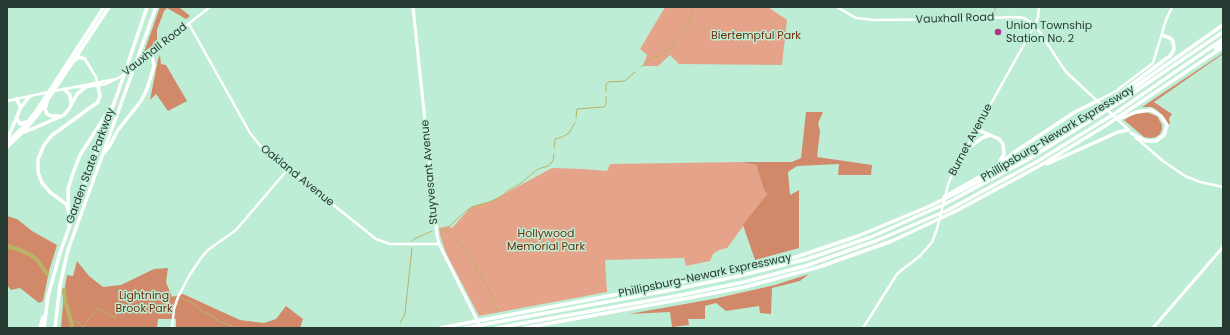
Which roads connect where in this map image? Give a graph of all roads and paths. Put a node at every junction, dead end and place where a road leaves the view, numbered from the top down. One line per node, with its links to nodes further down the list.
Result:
1 (104, 7): 39 (highway)
2 (109, 7): 17 (highway)
3 (146, 7): 31 (highway, Garden State Parkway)
4 (156, 7): 49 (highway, Garden State Parkway)
5 (210, 7): 10 (street, Vauxhall Road)
6 (413, 7): 57 (main road, Stuyvesant Avenue)
7 (837, 7): 11 (street, Vauxhall Road)
8 (1039, 7): 11 (street, Burnet Avenue)
9 (1172, 7): 14 (street)
10 (189, 24): 19 (street, Vauxhall Road); 51 (street, Oakland Avenue)
11 (1035, 25): 33 (street); 41 (street, Burnet Avenue)
12 (1223, 25): 36 (highway, Phillipsburg-Newark Expressway)
13 (1223, 32): 65 (highway, Phillipsburg-Newark Expressway)
14 (1162, 35): 33 (street); 36 (highway)
15 (1223, 39): 21 (highway)
16 (1223, 42): 21 (highway)
17 (83, 45): 20 (highway); 22 (highway)
18 (1223, 47): 40 (highway, Phillipsburg-Newark Expressway)
19 (150, 54): 23 (street, Vauxhall Road); 49 (highway)
20 (85, 59): 22 (highway); 24 (street)
21 (1194, 60): 67 (highway, Phillipsburg-Newark Expressway)
22 (70, 66): 28 (highway)
23 (118, 78): 24 (street, Vauxhall Road); 24 (street, Vauxhall Road)
24 (98, 84): 25 (street, Vauxhall Road); 26 (street, Vauxhall Road); 55 (highway)
25 (76, 87): 26 (street, Vauxhall Road); 27 (street, Vauxhall Road)
26 (86, 87): 35 (highway)
27 (64, 89): 29 (street, Vauxhall Road); 35 (highway)
28 (51, 95): 37 (highway); 44 (highway)
29 (30, 96): 30 (street, Vauxhall Road); 34 (highway)
30 (16, 99): 32 (street, Vauxhall Road); 34 (highway)
31 (115, 99): 55 (highway); 56 (highway, Garden State Parkway)
32 (7, 101)
33 (1099, 103): 42 (street); 50 (highway)
34 (21, 106): 38 (highway)
35 (70, 107): 37 (highway)
36 (1098, 111): 54 (highway, Phillipsburg-Newark Expressway)
37 (66, 113): 44 (highway)
38 (17, 117): 39 (highway); 45 (highway)
39 (30, 120): 46 (highway)
40 (1104, 126): 42 (highway); 52 (highway, Phillipsburg-Newark Expressway)
41 (976, 129): 43 (highway); 48 (street, Burnet Avenue)
42 (1130, 131): 52 (highway); 53 (street)
43 (990, 135): 48 (highway); 50 (highway)
44 (18, 137): 47 (highway)
45 (7, 140)
46 (7, 143)
47 (7, 147)
48 (963, 152): 69 (street, Burnet Avenue)
49 (102, 156): 62 (highway, Garden State Parkway)
50 (994, 168): 54 (highway)
51 (288, 169): 57 (street, Oakland Avenue); 63 (street)
52 (1030, 172): 68 (highway, Phillipsburg-Newark Expressway)
53 (1223, 187)
54 (930, 206): 64 (highway, Phillipsburg-Newark Expressway)
55 (69, 212): 56 (highway)
56 (69, 228): 59 (highway, Garden State Parkway)
57 (439, 244): 66 (main road, Stuyvesant Avenue)
58 (1223, 247): 70 (main road)
59 (47, 304): 60 (highway); 61 (highway, Garden State Parkway)
60 (40, 328)
61 (44, 328)
62 (55, 328)
63 (172, 328)
64 (440, 328)
65 (467, 328)
66 (481, 328)
67 (496, 328)
68 (524, 328)
69 (863, 328)
70 (1153, 328)

